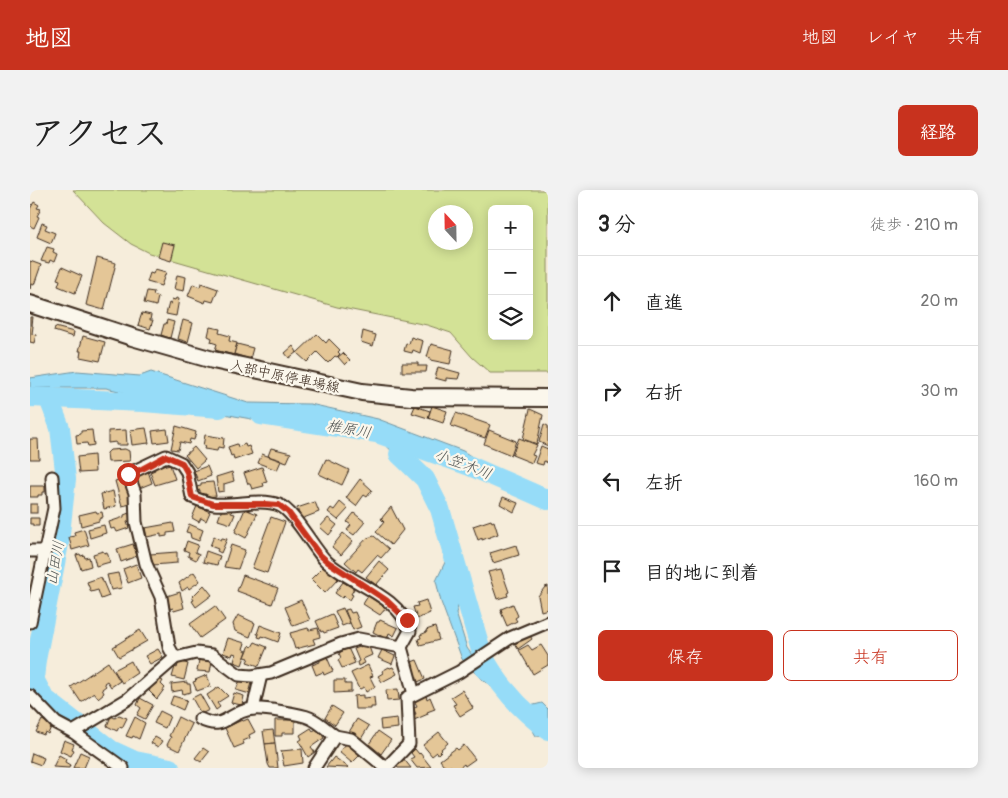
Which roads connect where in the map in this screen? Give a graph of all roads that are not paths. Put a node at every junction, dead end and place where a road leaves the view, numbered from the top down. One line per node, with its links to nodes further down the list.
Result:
1 (30, 304): 2 (main road, 入部中原停車場線)
2 (548, 398)
3 (52, 477): 5 (street)
4 (30, 551): 5 (street)
5 (44, 551): 6 (street)
6 (32, 600): 7 (street)
7 (30, 622)
8 (548, 622): 12 (street)
9 (401, 648): 10 (street); 11 (street); 12 (street)
10 (175, 658): 11 (street); 16 (street)
11 (261, 675): 14 (street)
12 (414, 694): 20 (street)
13 (30, 696): 16 (street)
14 (253, 709): 15 (street); 17 (street)
15 (200, 719)
16 (74, 732): 18 (street)
17 (335, 736): 19 (street); 20 (street)
18 (123, 768)
19 (314, 768)
20 (386, 768)

